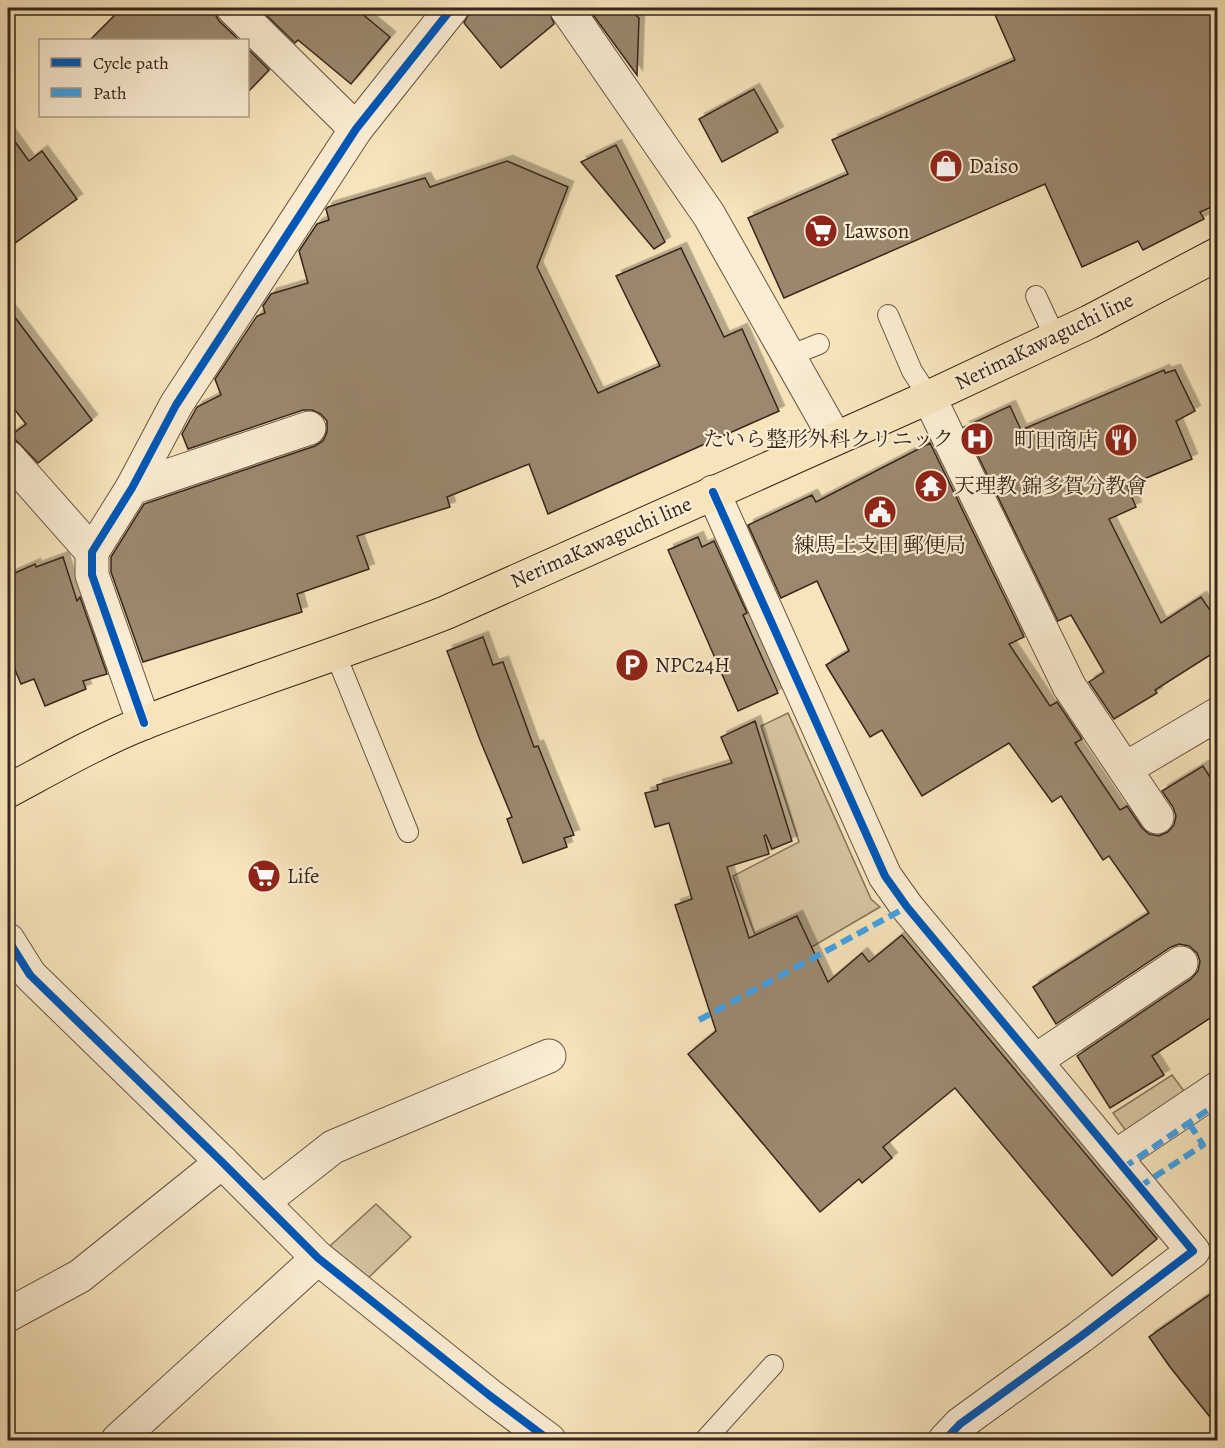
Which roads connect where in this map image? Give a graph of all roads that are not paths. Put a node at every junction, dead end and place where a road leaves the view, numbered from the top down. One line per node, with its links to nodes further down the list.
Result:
1 (233, 8): 4 (street)
2 (452, 8): 4 (street)
3 (566, 8): 10 (street)
4 (356, 129): 15 (street)
5 (1218, 254): 8 (main road, NerimaKawaguchi line)
6 (1036, 296): 8 (lane)
7 (888, 315): 11 (lane)
8 (1055, 337): 11 (main road, NerimaKawaguchi line)
9 (819, 344): 10 (lane)
10 (789, 356): 13 (street)
11 (929, 396): 13 (main road, NerimaKawaguchi line); 21 (street)
12 (309, 428): 15 (street)
13 (835, 438): 16 (main road, NerimaKawaguchi line)
14 (8, 457): 17 (street)
15 (132, 488): 17 (street)
16 (713, 492): 18 (main road, NerimaKawaguchi line); 28 (street)
17 (92, 552): 20 (street)
18 (335, 653): 20 (main road, NerimaKawaguchi line); 24 (lane)
19 (1218, 714): 21 (street)
20 (144, 723): 22 (main road, NerimaKawaguchi line)
21 (1125, 769): 23 (street)
22 (8, 791)
23 (1157, 817)
24 (408, 832)
25 (8, 940): 31 (street)
26 (1181, 963): 28 (street)
27 (549, 1056): 32 (street)
28 (1035, 1061): 30 (street)
29 (1218, 1088): 30 (street)
30 (1115, 1157): 33 (street)
31 (222, 1162): 32 (street); 35 (street)
32 (263, 1202): 34 (street)
33 (1205, 1256): 40 (street)
34 (318, 1258): 37 (street); 38 (street)
35 (8, 1315)
36 (773, 1365): 39 (lane)
37 (118, 1440)
38 (549, 1440)
39 (705, 1440)
40 (945, 1440)

